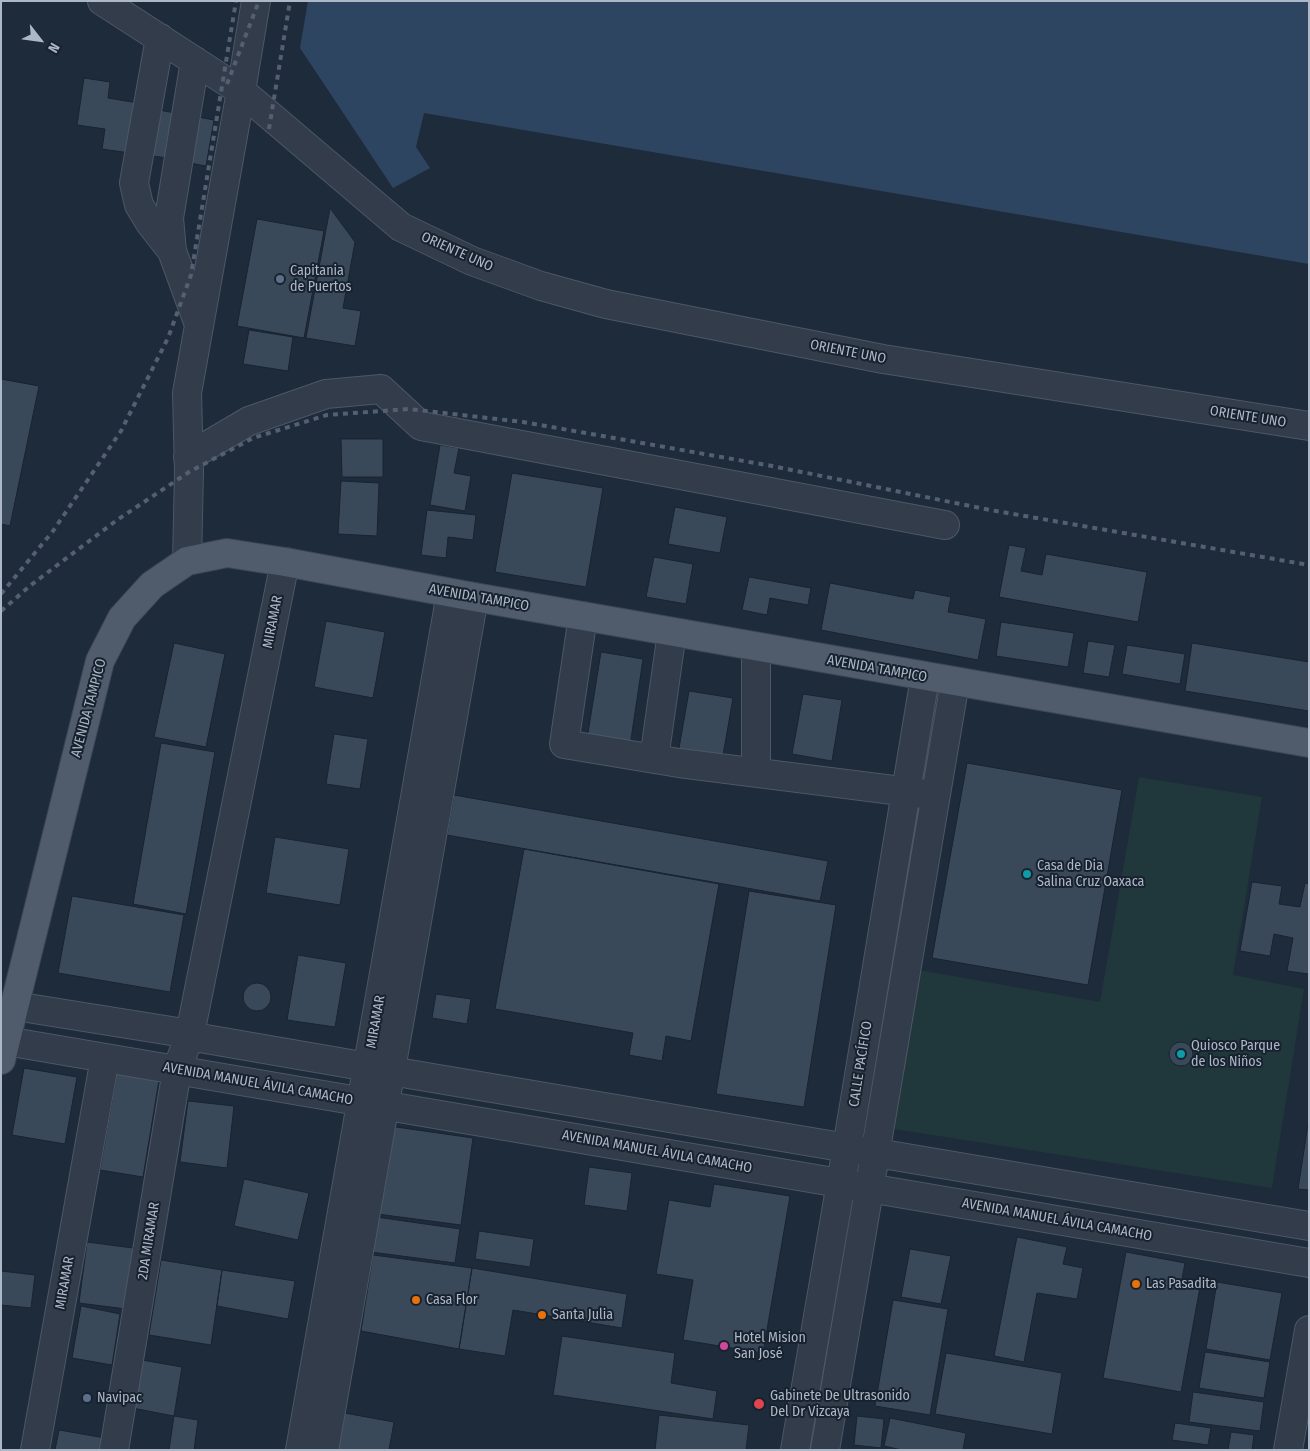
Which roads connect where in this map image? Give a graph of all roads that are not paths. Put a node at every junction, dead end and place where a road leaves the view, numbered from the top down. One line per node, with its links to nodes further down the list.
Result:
1 (102, 1): 3 (street, ORIENTE UNO)
2 (256, 1): 5 (street)
3 (160, 38): 4 (street, ORIENTE UNO); 6 (street)
4 (195, 61): 5 (street, ORIENTE UNO); 6 (street)
5 (240, 91): 7 (street); 8 (street, ORIENTE UNO)
6 (172, 251): 7 (street)
7 (198, 322): 9 (street)
8 (1309, 426)
9 (188, 456): 10 (street); 11 (street)
10 (945, 525)
11 (187, 562): 12 (main road, AVENIDA TAMPICO); 24 (main road, AVENIDA TAMPICO)
12 (285, 562): 13 (main road, AVENIDA TAMPICO); 25 (street, MIRAMAR)
13 (462, 595): 14 (main road, AVENIDA TAMPICO); 28 (street, MIRAMAR)
14 (583, 616): 15 (main road, AVENIDA TAMPICO); 20 (street)
15 (672, 632): 16 (main road, AVENIDA TAMPICO); 20 (street)
16 (756, 647): 17 (main road, AVENIDA TAMPICO); 21 (street)
17 (924, 677): 18 (main road, AVENIDA TAMPICO); 22 (street, CALLE PACÍFICO)
18 (955, 682): 19 (main road, AVENIDA TAMPICO); 23 (street, CALLE PACÍFICO)
19 (1309, 743)
20 (654, 759): 21 (street)
21 (756, 772): 22 (street)
22 (906, 791): 23 (street); 31 (street, CALLE PACÍFICO)
23 (935, 796): 32 (street, CALLE PACÍFICO)
24 (15, 1006): 25 (street); 26 (main road, AVENIDA TAMPICO)
25 (190, 1034): 28 (street); 29 (street, 2DA MIRAMAR)
26 (4, 1050): 27 (street, AVENIDA MANUEL ÁVILA CAMACHO)
27 (105, 1058): 29 (street, AVENIDA MANUEL ÁVILA CAMACHO); 38 (street, MIRAMAR)
28 (379, 1069): 30 (street, MIRAMAR); 31 (street)
29 (177, 1070): 30 (street, AVENIDA MANUEL ÁVILA CAMACHO); 39 (street, 2DA MIRAMAR)
30 (373, 1104): 33 (street, AVENIDA MANUEL ÁVILA CAMACHO); 40 (street, MIRAMAR); 41 (street, MIRAMAR)
31 (847, 1148): 32 (street); 33 (street, CALLE PACÍFICO)
32 (875, 1152): 34 (street, CALLE PACÍFICO); 35 (street)
33 (841, 1183): 34 (street, AVENIDA MANUEL ÁVILA CAMACHO); 42 (street, CALLE PACÍFICO)
34 (870, 1188): 36 (street, AVENIDA MANUEL ÁVILA CAMACHO); 43 (street, CALLE PACÍFICO)
35 (1309, 1226)
36 (1309, 1263)
37 (1309, 1330): 44 (street)
38 (35, 1450)
39 (114, 1450)
40 (300, 1450)
41 (324, 1450)
42 (795, 1450)
43 (825, 1450)
44 (1288, 1450)

